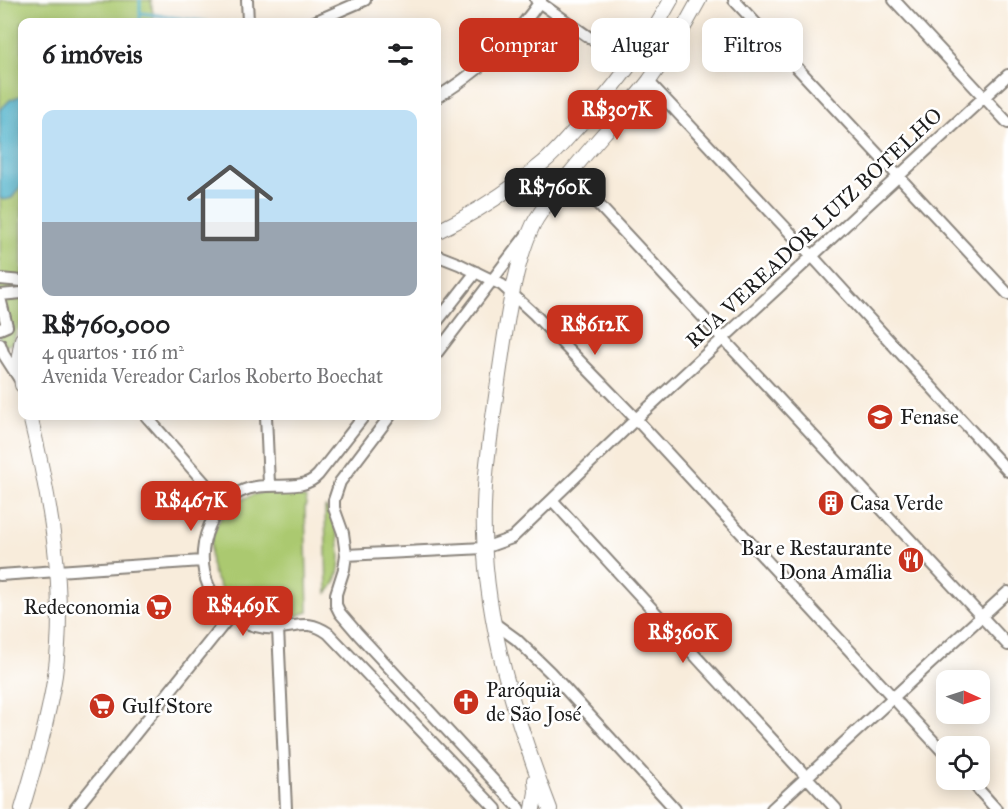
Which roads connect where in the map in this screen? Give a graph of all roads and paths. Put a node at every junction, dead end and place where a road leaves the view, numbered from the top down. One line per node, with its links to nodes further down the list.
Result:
1 (247, 0): 8 (street)
2 (365, 0): 9 (street)
3 (671, 0): 10 (main road)
4 (699, 0): 14 (main road)
5 (734, 0): 19 (street)
6 (894, 0): 16 (street)
7 (539, 1): 11 (street); 15 (street)
8 (248, 18)
9 (323, 18)
10 (660, 18)
11 (591, 38)
12 (625, 72): 21 (main road)
13 (1008, 75): 16 (street, RUA VEREADOR LUIZ BOTELHO)
14 (648, 81): 18 (main road); 22 (street)
15 (441, 94)
16 (983, 97): 17 (street); 19 (street, RUA VEREADOR LUIZ BOTELHO)
17 (1008, 123)
18 (569, 173): 20 (main road); 34 (street)
19 (899, 177): 22 (street, RUA VEREADOR LUIZ BOTELHO); 29 (street)
20 (533, 225): 27 (street); 30 (main road)
21 (441, 229)
22 (812, 256): 34 (street, RUA VEREADOR LUIZ BOTELHO); 44 (street)
23 (441, 257): 24 (street)
24 (476, 272): 27 (street); 32 (street)
25 (0, 279): 26 (street)
26 (16, 279): 28 (street)
27 (493, 280): 30 (street); 36 (street)
28 (18, 293): 31 (street)
29 (1008, 294)
30 (513, 296): 38 (street); 48 (main road)
31 (0, 299): 33 (street)
32 (441, 317)
33 (0, 329)
34 (724, 338): 38 (street, RUA VEREADOR LUIZ BOTELHO); 55 (street)
35 (0, 345): 37 (street)
36 (441, 348)
37 (18, 378)
38 (636, 418): 46 (street, RUA VEREADOR LUIZ BOTELHO); 59 (street)
39 (31, 420): 51 (main road)
40 (150, 420): 47 (street)
41 (266, 420): 45 (street)
42 (361, 420): 45 (street)
43 (387, 420): 49 (street)
44 (1008, 471)
45 (269, 484): 47 (street)
46 (552, 500): 48 (street, RUA VEREADOR LUIZ BOTELHO); 62 (street)
47 (224, 505): 50 (street)
48 (484, 548): 49 (street, RUA VEREADOR LUIZ BOTELHO); 56 (main road)
49 (346, 555): 68 (street)
50 (202, 561): 51 (street); 54 (street)
51 (56, 570): 52 (street); 64 (main road)
52 (0, 574)
53 (1008, 592): 55 (street)
54 (231, 615): 57 (street); 65 (street)
55 (981, 616): 58 (street); 59 (street)
56 (494, 623): 61 (main road); 71 (street)
57 (278, 628): 66 (street); 67 (street)
58 (1008, 645)
59 (894, 698): 60 (street); 62 (street)
60 (936, 744)
61 (531, 760): 69 (main road); 70 (main road)
62 (806, 777): 72 (street); 73 (street)
63 (979, 790): 74 (street)
64 (22, 809)
65 (75, 809)
66 (286, 809)
67 (496, 809)
68 (520, 809)
69 (532, 809)
70 (550, 809)
71 (675, 809)
72 (772, 809)
73 (836, 809)
74 (996, 809)

